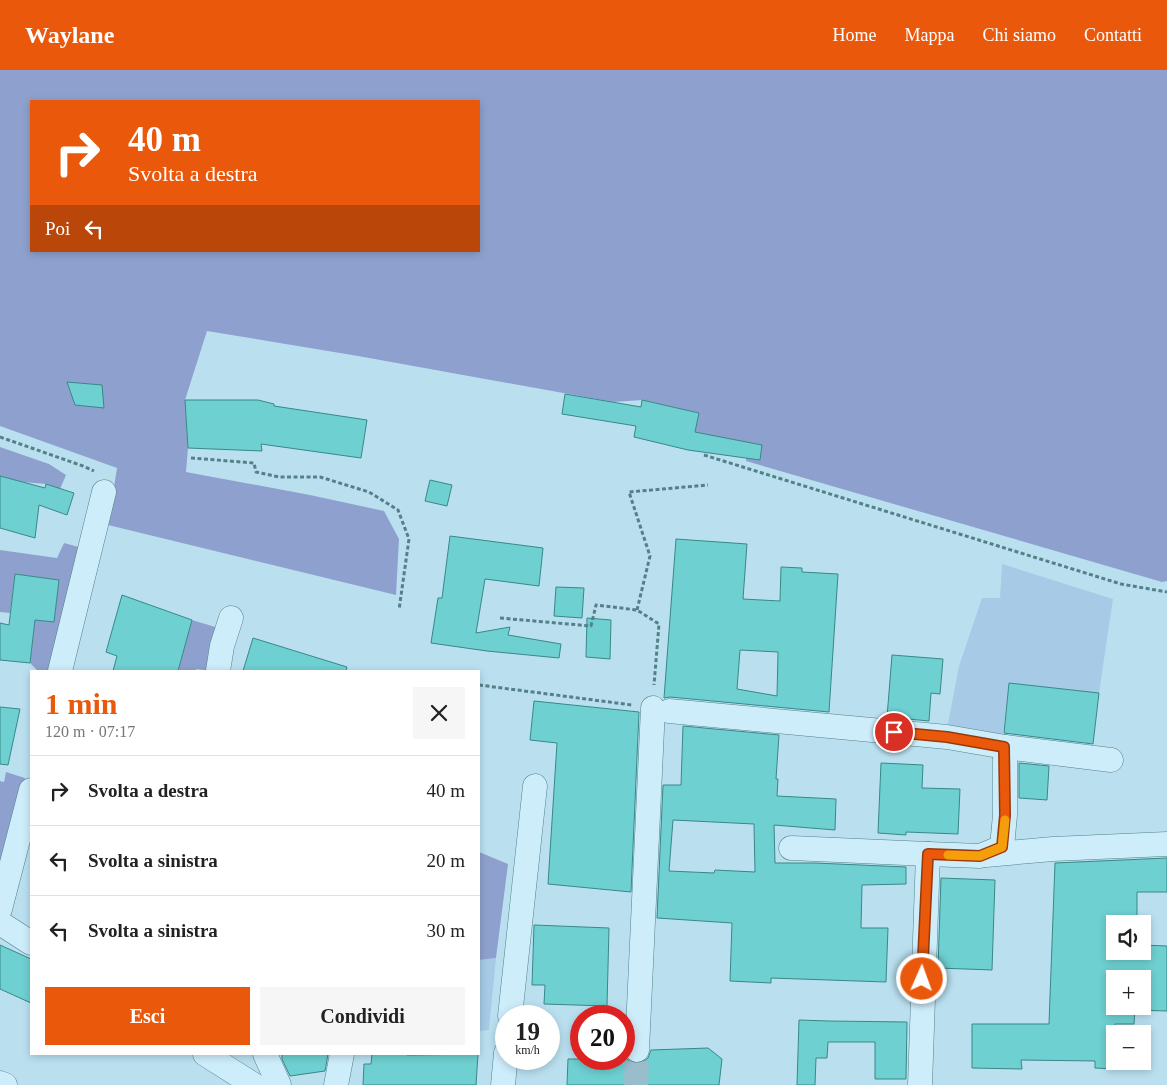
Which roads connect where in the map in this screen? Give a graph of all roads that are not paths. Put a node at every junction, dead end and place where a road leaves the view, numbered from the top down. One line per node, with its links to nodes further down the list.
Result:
1 (104, 492): 3 (street)
2 (231, 618): 4 (street)
3 (60, 670)
4 (218, 670)
5 (1004, 747): 6 (street); 12 (street); 17 (street)
6 (1111, 760)
7 (535, 786): 16 (street)
8 (30, 794): 13 (street)
9 (1167, 844): 12 (street)
10 (791, 848): 11 (street)
11 (928, 854): 12 (street); 28 (street)
12 (980, 856)
13 (0, 909)
14 (0, 923): 15 (street)
15 (30, 942)
16 (511, 1005)
17 (637, 1050)
18 (207, 1055): 24 (street)
19 (265, 1055): 25 (street)
20 (342, 1055): 26 (street)
21 (504, 1070): 27 (street)
22 (0, 1083): 23 (street)
23 (5, 1085)
24 (254, 1085)
25 (279, 1085)
26 (336, 1085)
27 (503, 1085)
28 (920, 1085)

